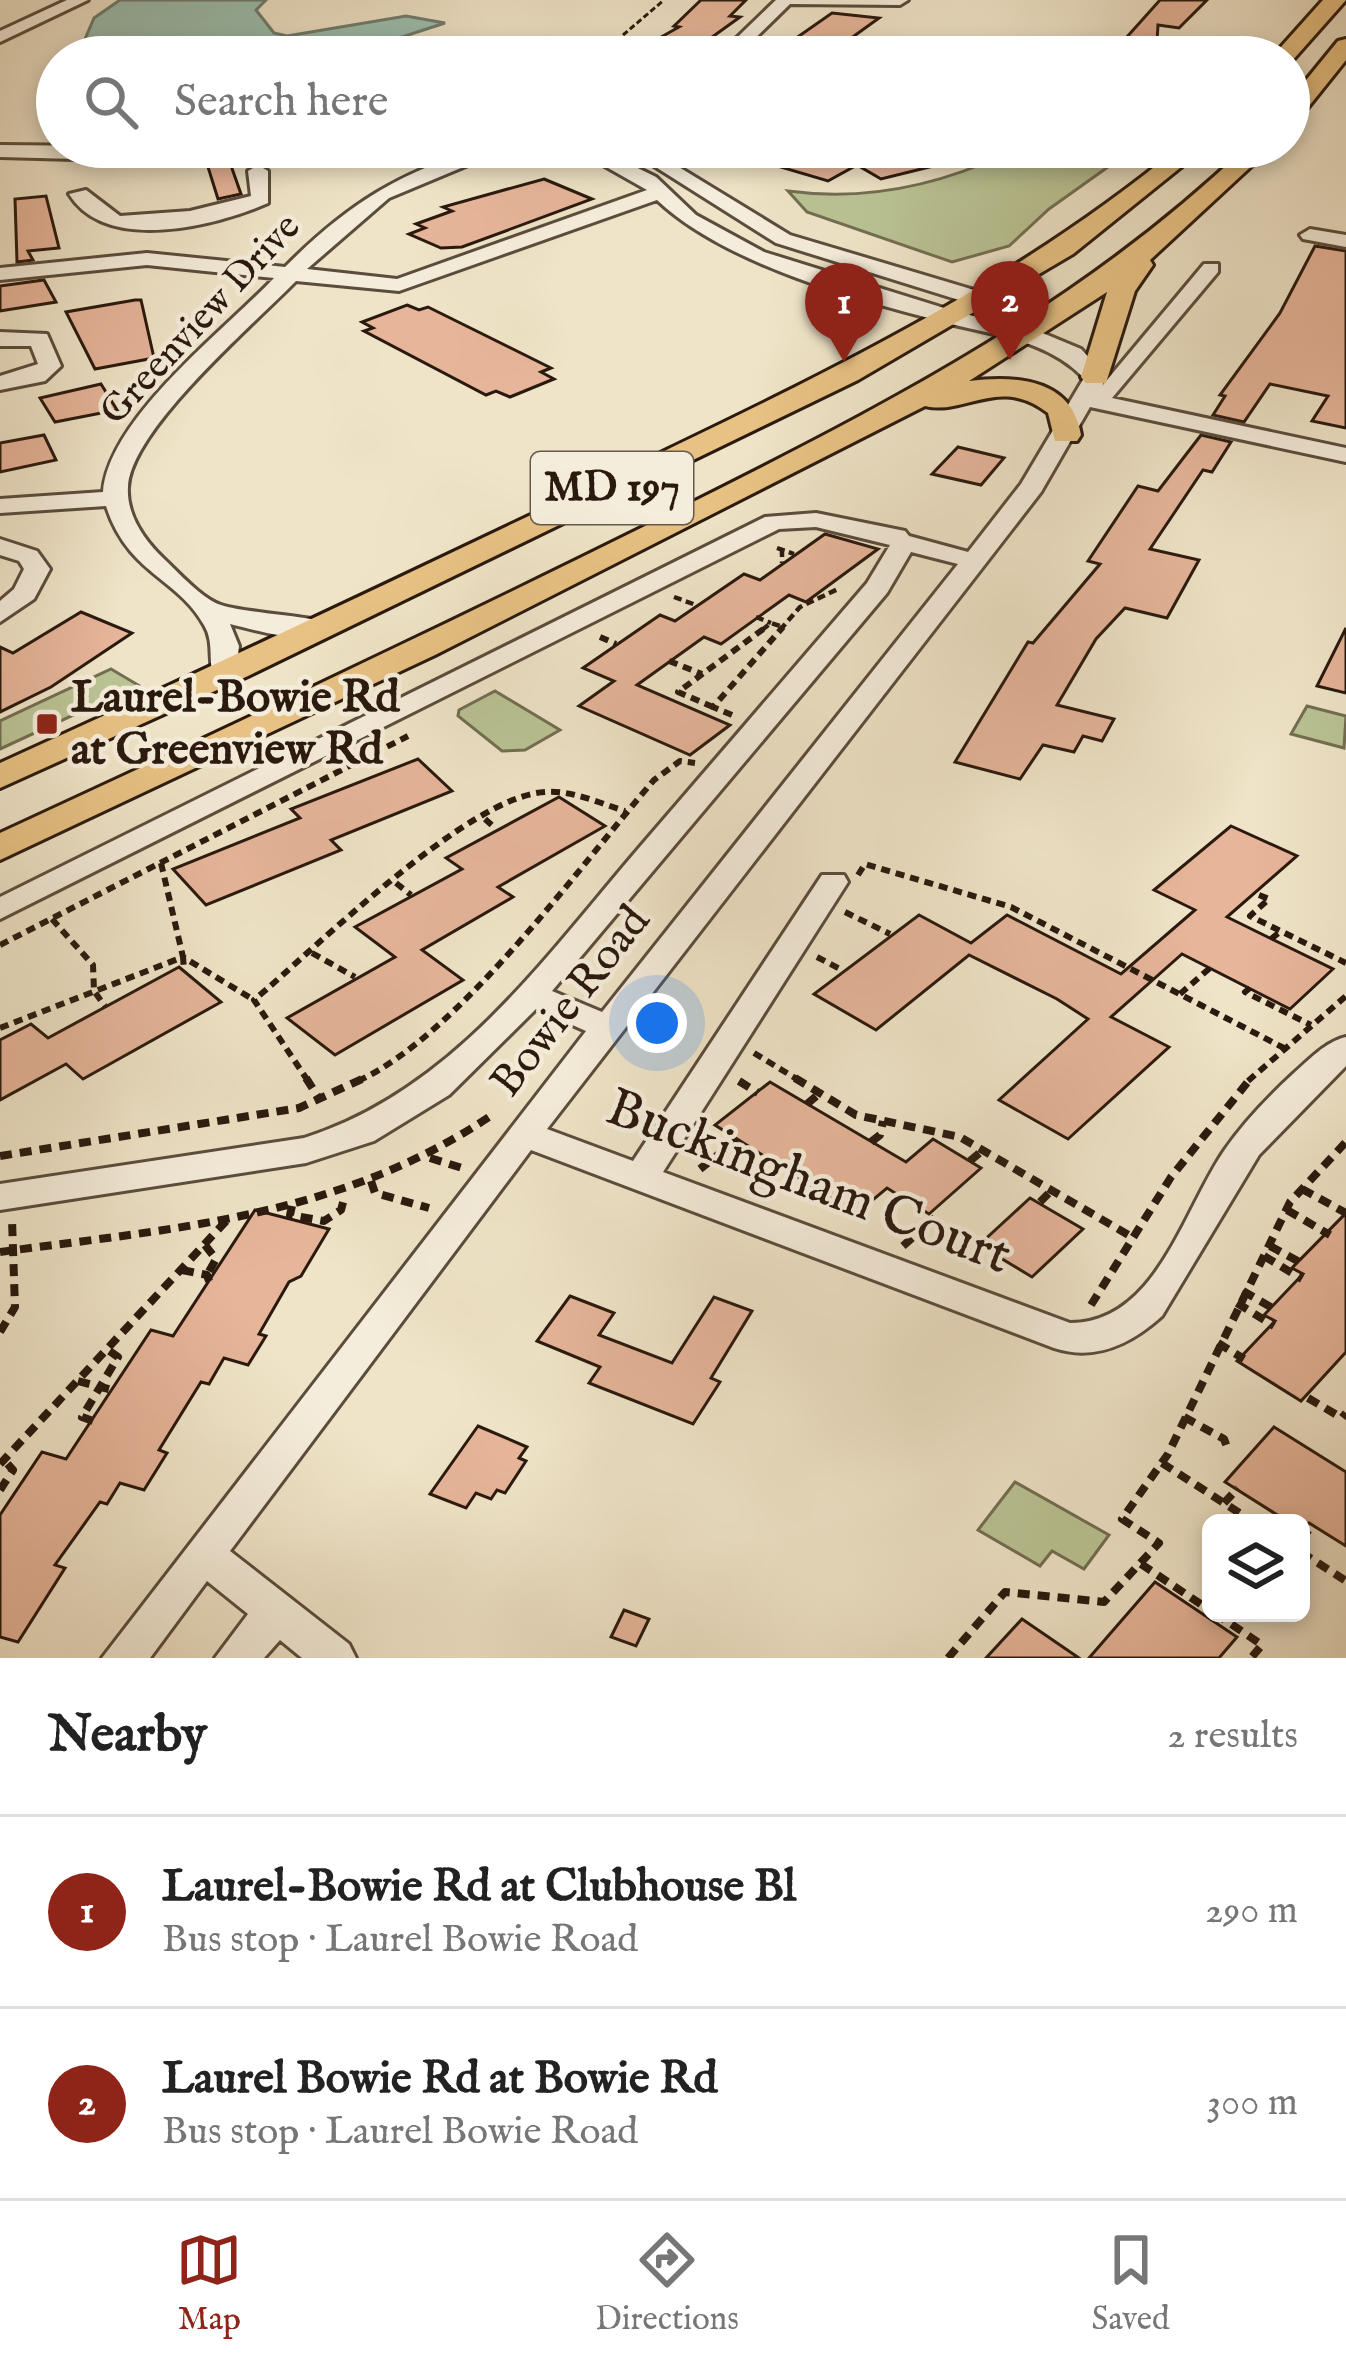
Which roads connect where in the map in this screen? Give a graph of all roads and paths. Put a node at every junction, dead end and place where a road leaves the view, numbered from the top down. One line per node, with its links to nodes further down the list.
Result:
1 (80, 0): 9 (street)
2 (664, 0): 6 (path)
3 (790, 0): 4 (street); 7 (street)
4 (900, 0)
5 (1335, 0): 8 (main road)
6 (623, 36)
7 (750, 36)
8 (1302, 36)
9 (0, 37)
10 (1346, 46): 11 (main road)
11 (1310, 90)
12 (0, 142): 13 (street)
13 (36, 143)
14 (0, 152): 15 (street)
15 (36, 153)
16 (449, 168): 30 (street, Greenview Drive)
17 (620, 168): 22 (street)
18 (667, 168): 32 (street)
19 (1169, 168): 32 (main road, MD 197)
20 (1238, 168): 27 (main road, MD 197)
21 (258, 171): 24 (street)
22 (663, 191): 30 (street); 33 (street)
23 (79, 194): 24 (street)
24 (114, 226): 28 (street)
25 (1310, 235): 26 (street)
26 (1346, 242)
27 (1147, 256): 34 (main road, MD 197); 37 (main road)
28 (107, 260): 30 (street); 31 (street)
29 (1211, 268): 37 (street, Bowie Road)
30 (294, 272): 41 (street, Greenview Drive)
31 (0, 274)
32 (983, 299): 33 (main road, MD 197); 34 (street)
33 (954, 318): 34 (street); 57 (main road, MD 197)
34 (1024, 334): 37 (street); 39 (main road, MD 197)
35 (0, 339): 36 (street)
36 (0, 383)
37 (1092, 389): 38 (street, Bowie Road); 40 (street)
38 (1066, 435): 39 (main road); 48 (street, Bowie Road)
39 (826, 446): 75 (main road, MD 197)
40 (1346, 455)
41 (116, 498): 42 (street); 53 (street, Greenview Drive)
42 (0, 506)
43 (782, 534): 45 (path)
44 (902, 542): 48 (street); 81 (street); 97 (street)
45 (763, 543)
46 (0, 547): 54 (street)
47 (782, 550): 49 (path)
48 (974, 561): 104 (street, Bowie Road)
49 (782, 563)
50 (848, 580): 58 (path)
51 (679, 586): 52 (path)
52 (665, 593)
53 (212, 610): 57 (street); 65 (street)
54 (0, 614)
55 (756, 617): 56 (path)
56 (771, 623): 58 (path); 64 (path)
57 (324, 627): 65 (main road, MD 197)
58 (783, 627): 66 (path)
59 (610, 631): 60 (path)
60 (600, 638): 61 (path); 62 (path)
61 (616, 644)
62 (585, 645)
63 (669, 661): 64 (path)
64 (702, 674): 66 (path)
65 (225, 675): 71 (main road, MD 197)
66 (711, 706): 67 (path); 68 (path)
67 (697, 708)
68 (739, 722)
69 (420, 730): 76 (path)
70 (705, 761): 72 (path)
71 (0, 776)
72 (625, 811): 73 (path); 113 (path)
73 (485, 819): 74 (path); 77 (path)
74 (496, 829)
75 (0, 848)
76 (161, 863): 82 (path); 89 (path)
77 (395, 884): 80 (path); 88 (path)
78 (845, 885): 84 (path); 98 (path); 123 (street)
79 (1259, 895): 83 (path)
80 (411, 896)
81 (0, 909)
82 (52, 919): 87 (path); 96 (path)
83 (1281, 932): 86 (path); 90 (path)
84 (890, 934)
85 (817, 939): 93 (path)
86 (1271, 939)
87 (0, 945)
88 (312, 953): 94 (path); 100 (path)
89 (183, 957): 92 (path); 96 (path); 100 (path)
90 (1346, 964)
91 (1210, 968): 98 (path)
92 (184, 970)
93 (842, 970)
94 (355, 977)
95 (1250, 988): 102 (path)
96 (94, 991): 101 (path); 103 (path)
97 (531, 994): 104 (street); 129 (street)
98 (1180, 994): 106 (path)
99 (1346, 996): 102 (path)
100 (254, 1000): 113 (path)
101 (104, 1006)
102 (1311, 1024): 106 (path)
103 (0, 1028)
104 (608, 1028): 116 (street, Bowie Road)
105 (755, 1036): 108 (path)
106 (1285, 1048): 138 (path)
107 (1346, 1048): 153 (street, Buckingham Court)
108 (747, 1049): 109 (path); 112 (path)
109 (730, 1076): 110 (path); 111 (path)
110 (724, 1087)
111 (758, 1093)
112 (820, 1093): 114 (path); 115 (path)
113 (320, 1100): 121 (path)
114 (806, 1104)
115 (883, 1120): 118 (path); 120 (path)
116 (510, 1124): 123 (street, Buckingham Court); 125 (path); 136 (street, Bowie Road)
117 (737, 1140): 124 (path)
118 (871, 1142)
119 (1346, 1142): 126 (path)
120 (982, 1150): 122 (path); 127 (path)
121 (0, 1156)
122 (970, 1161)
123 (641, 1178): 153 (street, Buckingham Court)
124 (705, 1180)
125 (370, 1181): 128 (path); 136 (path)
126 (1302, 1189): 131 (path); 132 (path)
127 (1052, 1190): 130 (path); 138 (path)
128 (345, 1195): 133 (path); 133 (path)
129 (5, 1196): 143 (path)
130 (1040, 1202)
131 (1287, 1210): 137 (path); 141 (path)
132 (1346, 1214)
133 (292, 1215): 134 (path)
134 (230, 1217): 140 (path); 143 (path)
135 (935, 1218): 142 (path)
136 (461, 1220): 175 (street, Bowie Road)
137 (1330, 1234)
138 (1132, 1238): 153 (path)
139 (881, 1242): 142 (path)
140 (205, 1245): 148 (path); 148 (path)
141 (1270, 1246): 146 (path); 147 (path)
142 (901, 1249): 145 (path)
143 (14, 1250): 144 (path); 155 (path)
144 (0, 1252)
145 (919, 1256)
146 (1264, 1256): 149 (path); 150 (path)
147 (1303, 1264)
148 (182, 1270): 157 (path)
149 (1302, 1279)
150 (1243, 1292): 151 (path); 152 (path)
151 (1237, 1303): 154 (path); 156 (path)
152 (1274, 1310)
153 (1069, 1324)
154 (1274, 1326)
155 (0, 1331)
156 (1218, 1343): 158 (path); 164 (path)
157 (108, 1350): 159 (path); 160 (path)
158 (1244, 1359)
159 (78, 1381): 160 (path); 167 (path)
160 (101, 1387): 161 (path); 165 (path)
161 (112, 1390)
162 (1308, 1398): 163 (path)
163 (1346, 1413)
164 (1184, 1417): 166 (path); 168 (path)
165 (93, 1420)
166 (1227, 1447)
167 (2, 1462): 170 (path)
168 (1162, 1463): 171 (path); 177 (path)
169 (1238, 1488): 171 (path)
170 (0, 1490)
171 (1224, 1503): 172 (path)
172 (1241, 1514)
173 (1313, 1525): 174 (path)
174 (1310, 1528)
175 (204, 1554): 180 (street); 182 (street, Bowie Road)
176 (1310, 1558): 178 (path)
177 (1141, 1564): 179 (path); 185 (path)
178 (1346, 1581)
179 (1202, 1605)
180 (277, 1612): 183 (street); 184 (street)
181 (1228, 1622): 186 (path)
182 (124, 1658)
183 (237, 1658)
184 (334, 1658)
185 (948, 1658)
186 (1251, 1658)

